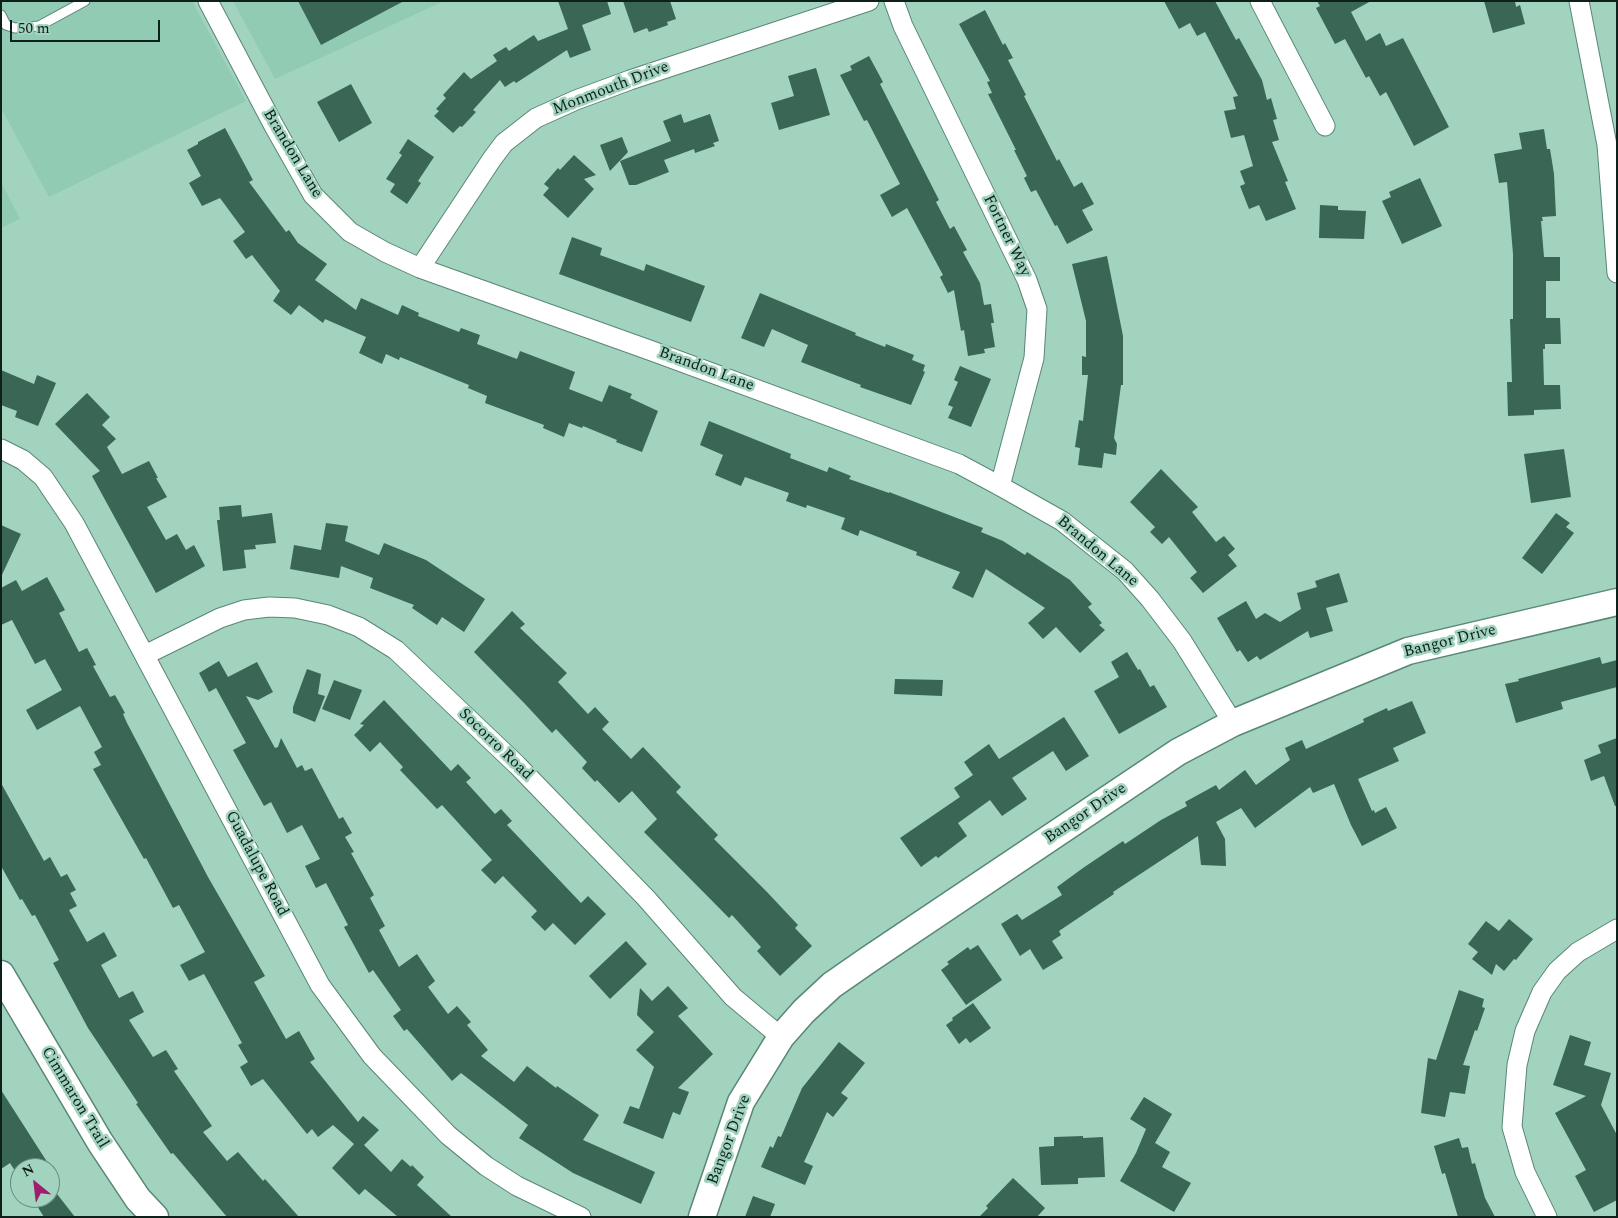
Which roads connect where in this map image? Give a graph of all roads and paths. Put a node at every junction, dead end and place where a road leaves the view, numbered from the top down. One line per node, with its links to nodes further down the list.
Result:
1 (85, 1): 7 (lane)
2 (208, 1): 9 (street, Brandon Lane)
3 (869, 1): 9 (street, Monmouth Drive)
4 (894, 1): 12 (street, Fortner Way)
5 (1260, 1): 8 (street)
6 (1580, 1): 10 (street)
7 (1, 15)
8 (1324, 126)
9 (420, 268): 12 (street, Brandon Lane)
10 (1617, 273)
11 (1, 449): 14 (street, Guadalupe Road)
12 (1000, 486): 15 (street, Brandon Lane)
13 (1617, 602): 15 (street, Bangor Drive)
14 (145, 655): 18 (street, Socorro Road); 20 (street, Guadalupe Road)
15 (1233, 722): 18 (street, Bangor Drive)
16 (1617, 929): 22 (street)
17 (1, 974): 19 (street, Cimmaron Trail)
18 (781, 1037): 21 (street, Bangor Drive)
19 (155, 1217)
20 (581, 1217)
21 (702, 1217)
22 (1547, 1217)

